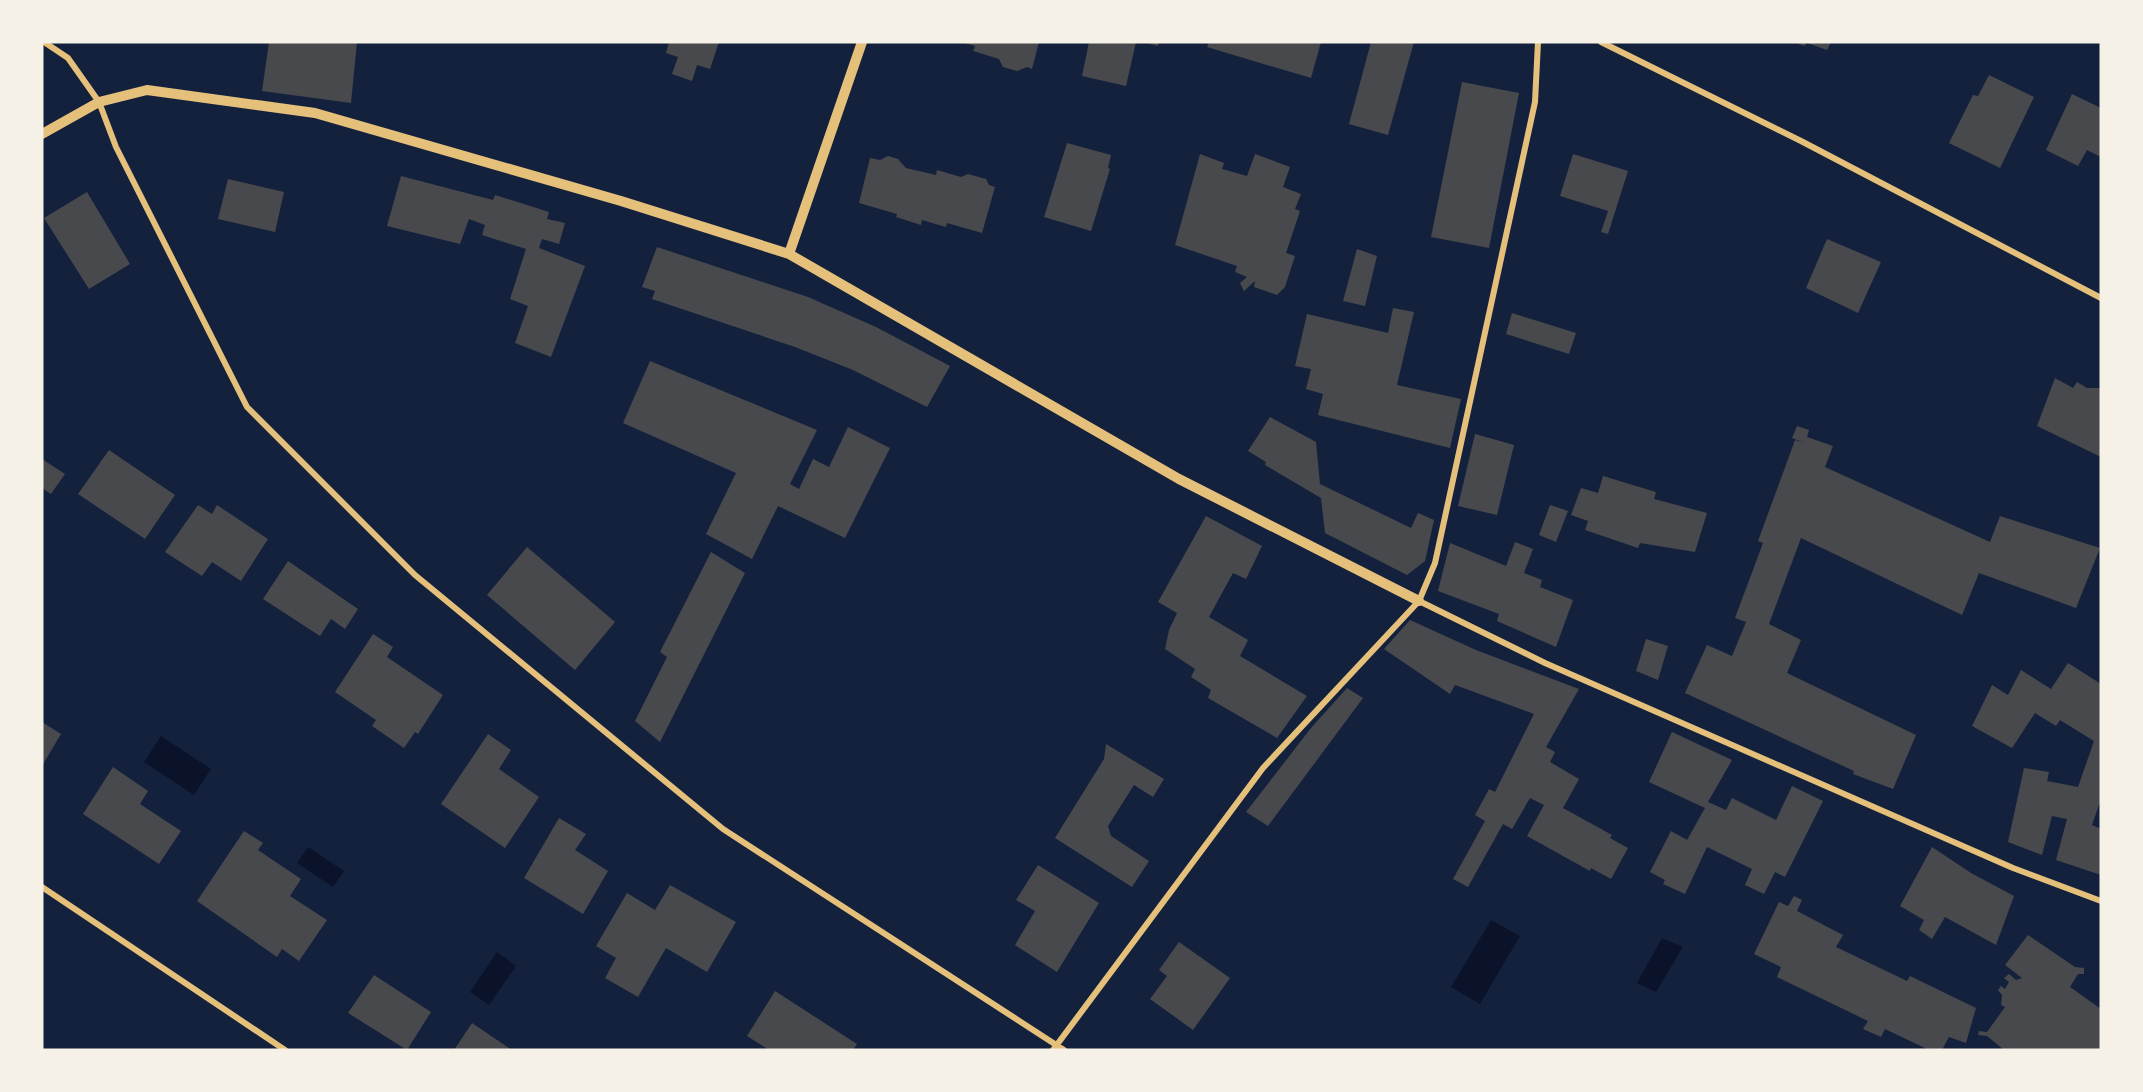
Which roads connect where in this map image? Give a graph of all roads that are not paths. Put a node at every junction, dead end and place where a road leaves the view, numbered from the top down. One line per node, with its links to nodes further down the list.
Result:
1 (44, 42): 5 (street)
2 (862, 42): 7 (street)
3 (1538, 42): 9 (street)
4 (1601, 42): 8 (street)
5 (99, 102): 6 (street); 7 (street); 12 (street)
6 (42, 134)
7 (789, 254): 9 (street)
8 (2101, 298)
9 (1419, 601): 11 (street); 12 (street)
10 (42, 887): 13 (street)
11 (2101, 901)
12 (1055, 1047): 14 (street)
13 (285, 1050)
14 (1064, 1050)

